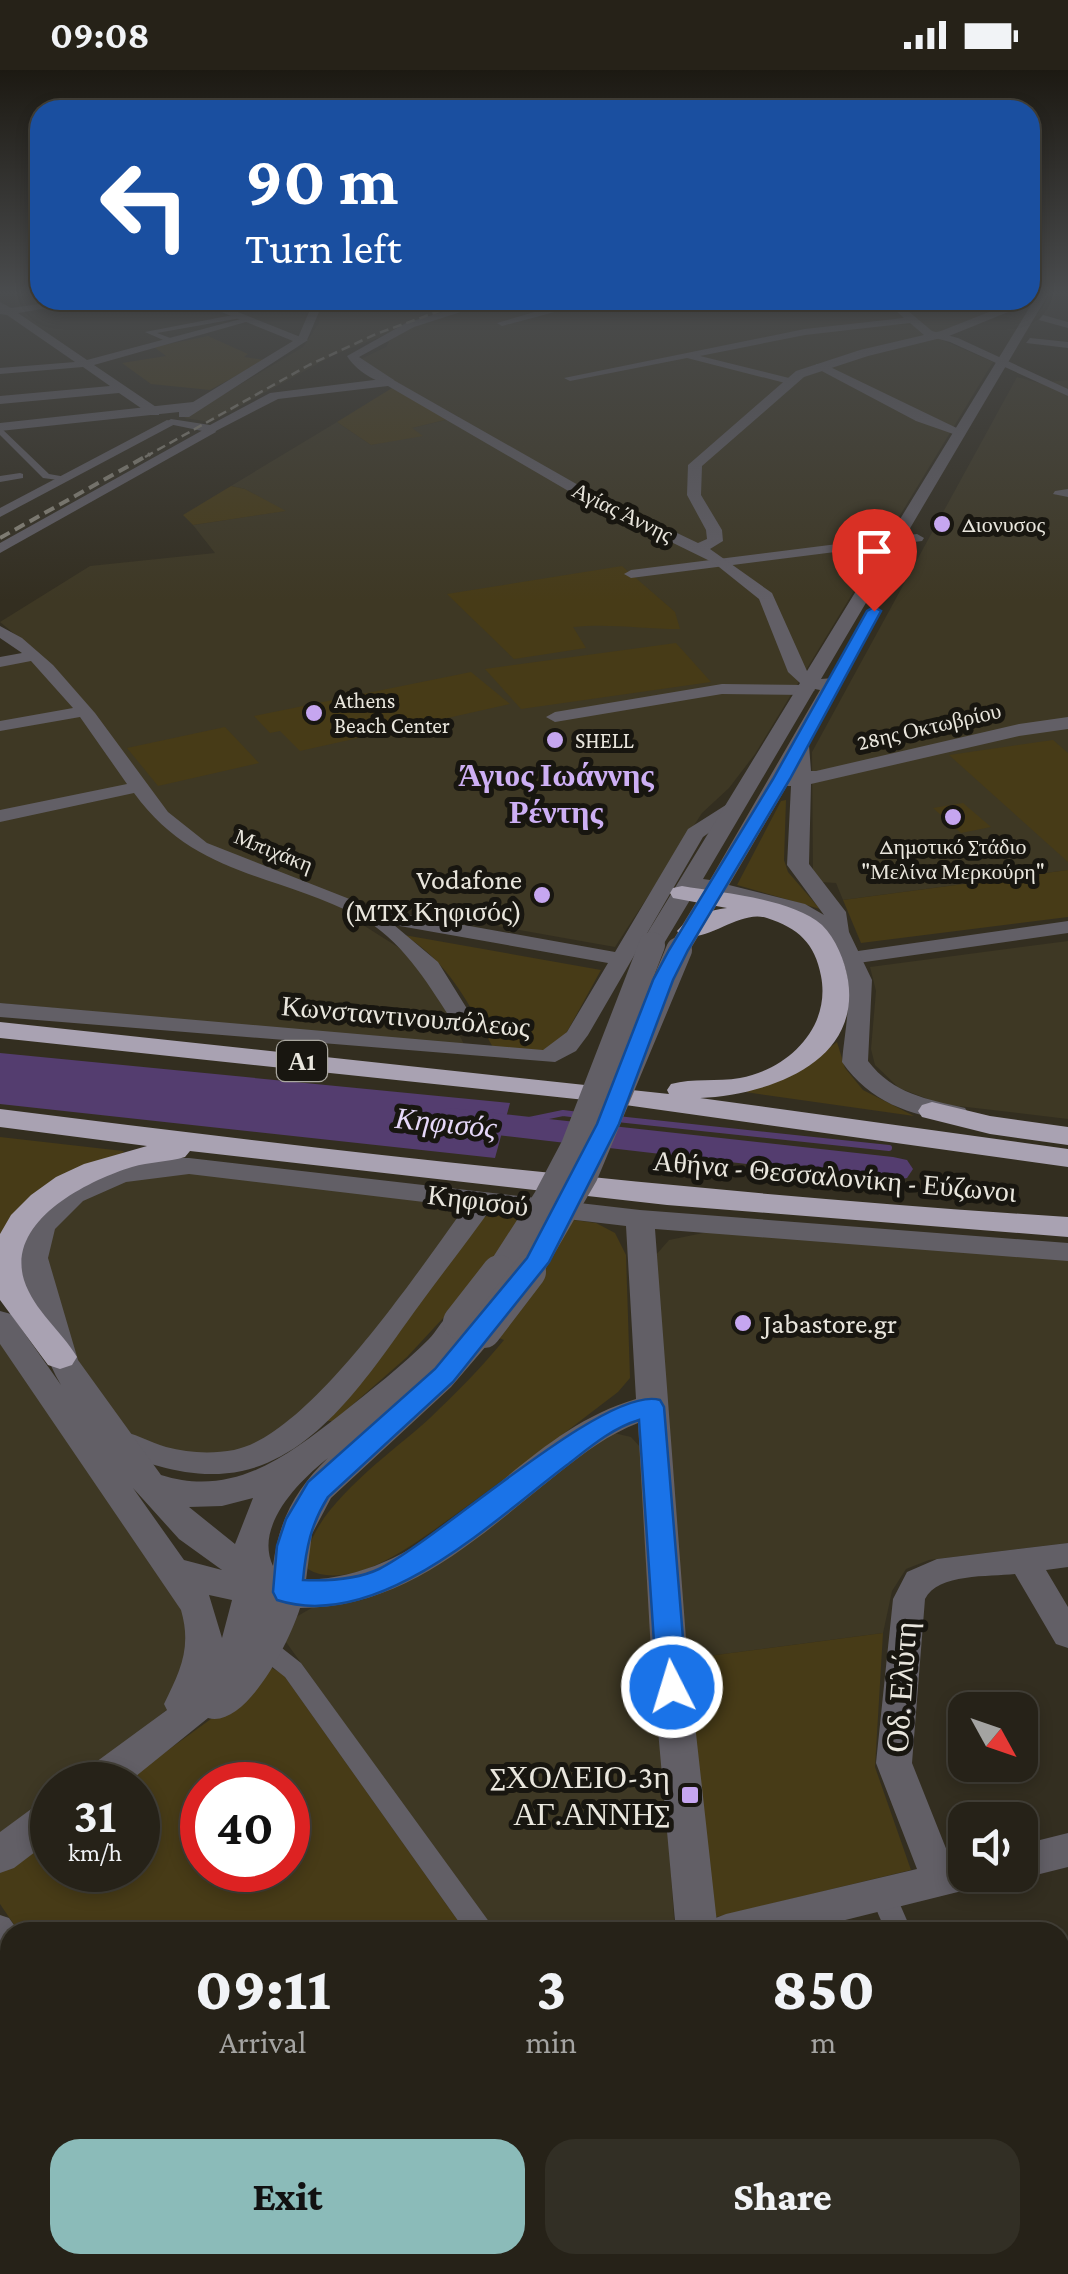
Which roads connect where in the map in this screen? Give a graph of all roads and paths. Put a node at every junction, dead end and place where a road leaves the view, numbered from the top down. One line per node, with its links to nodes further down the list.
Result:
1 (46, 396): 10 (street)
2 (132, 396): 11 (street)
3 (214, 396): 12 (street)
4 (276, 396): 14 (street)
5 (414, 396): 24 (street, Αγίας Άννης)
6 (773, 396): 24 (street)
7 (877, 396): 15 (street)
8 (983, 396): 15 (street)
9 (988, 396): 21 (street)
10 (0, 400)
11 (155, 412): 12 (street); 13 (street)
12 (175, 416): 14 (street); 17 (street)
13 (0, 428): 17 (street)
14 (212, 429): 23 (street)
15 (959, 432): 22 (street)
16 (17, 472): 18 (street)
17 (63, 478): 19 (street)
18 (1, 480): 19 (street)
19 (27, 498): 20 (street)
20 (0, 513)
21 (917, 538): 22 (street); 25 (street)
22 (896, 540): 26 (street); 32 (street)
23 (0, 549)
24 (698, 549): 26 (street, Αγίας Άννης)
25 (906, 556)
26 (720, 560): 27 (street); 32 (street, Αγίας Άννης)
27 (631, 574)
28 (0, 631): 29 (street, Μπιχάκη)
29 (32, 656): 30 (street); 33 (street, Μπιχάκη)
30 (0, 662)
31 (726, 673): 32 (street)
32 (816, 681): 34 (street); 37 (street); 38 (street)
33 (83, 711): 36 (street); 39 (street, Μπιχάκη)
34 (555, 718)
35 (1068, 723): 38 (street, 28ης Οκτωβρίου)
36 (0, 726)
37 (756, 775): 38 (street); 40 (street)
38 (791, 780): 43 (street); 47 (street)
39 (138, 788): 41 (street); 45 (street, Μπιχάκη)
40 (736, 807): 42 (street); 50 (street, Κωνσταντινουπόλεως)
41 (0, 816)
42 (685, 887): 43 (highway); 48 (street)
43 (714, 893): 44 (highway); 47 (street); 48 (street)
44 (767, 913): 48 (highway); 54 (highway)
45 (370, 914): 50 (street, Μπιχάκη); 52 (street)
46 (1068, 927): 49 (street)
47 (838, 932): 49 (street)
48 (674, 942): 66 (street, bridge)
49 (850, 958): 55 (street)
50 (620, 959): 51 (street, Κωνσταντινουπόλεως)
51 (0, 1010)
52 (468, 1028)
53 (0, 1030): 54 (highway, Αθήνα - Θεσσαλονίκη - Εύζωνοι / Α1)
54 (604, 1093): 60 (highway, Αθήνα - Θεσσαλονίκη - Εύζωνοι / Α1)
55 (932, 1111): 57 (street); 58 (highway)
56 (0, 1118): 59 (highway, Αθήνα - Θεσσαλονίκη - Εύζωνοι)
57 (1068, 1127)
58 (1068, 1136)
59 (243, 1150): 63 (highway, Αθήνα - Θεσσαλονίκη - Εύζωνοι); 67 (highway)
60 (1068, 1158)
61 (483, 1202): 62 (street, Κηφισού); 67 (street, Κηφισού); 69 (street)
62 (640, 1219): 64 (street, Κηφισού); 68 (street)
63 (1068, 1228)
64 (1068, 1252)
65 (0, 1321): 74 (street)
66 (472, 1327): 70 (street); 75 (street)
67 (60, 1357): 69 (street, Κηφισού)
68 (651, 1407): 75 (street); 88 (street)
69 (118, 1440): 71 (street, Κηφισού)
70 (295, 1467): 71 (street); 75 (street)
71 (152, 1485): 75 (street, Κηφισού)
72 (1068, 1555): 73 (street, Οδ. Ελύτη)
73 (1023, 1560): 76 (street); 84 (street, Οδ. Ελύτη)
74 (172, 1570): 75 (street); 78 (street)
75 (264, 1584): 77 (street); 78 (street)
76 (1068, 1634)
77 (265, 1648): 78 (street); 87 (street)
78 (150, 1744): 79 (street)
79 (126, 1762)
80 (30, 1832): 82 (street)
81 (1068, 1850): 83 (street)
82 (0, 1855)
83 (1038, 1858)
84 (948, 1870)
85 (948, 1879): 86 (street)
86 (883, 1895): 89 (street); 90 (street)
87 (474, 1922)
88 (695, 1922)
89 (768, 1922)
90 (895, 1922)

